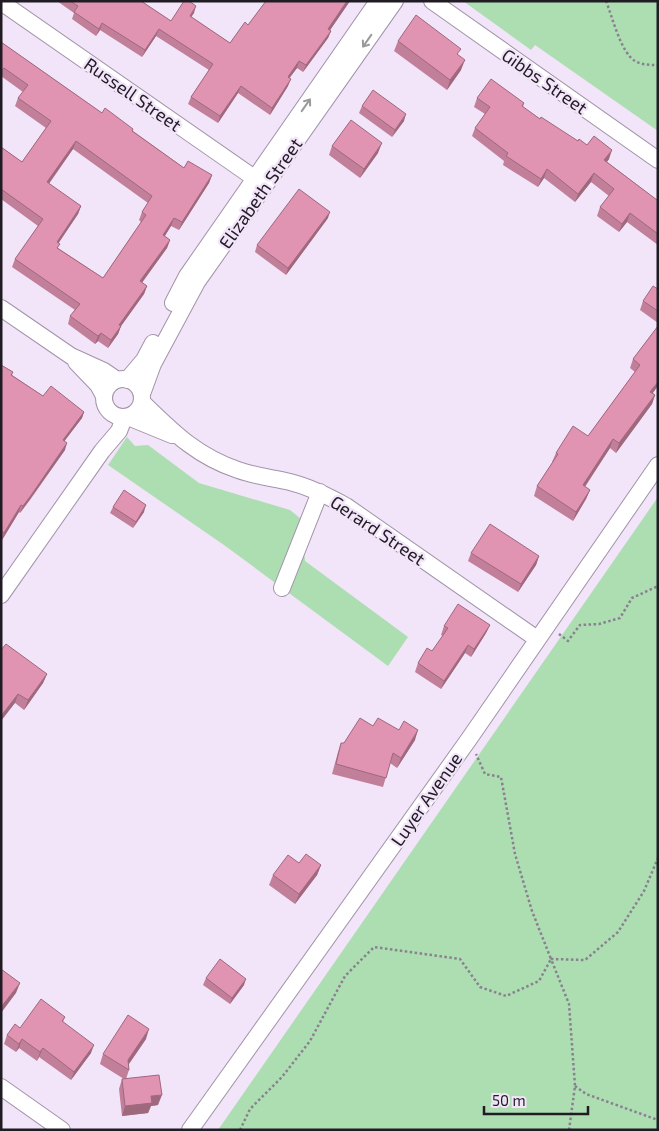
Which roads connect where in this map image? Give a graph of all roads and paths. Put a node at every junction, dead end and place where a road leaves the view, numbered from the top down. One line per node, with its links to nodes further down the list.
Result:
1 (378, 1): 8 (street, Elizabeth Street, one-way to 1)
2 (395, 1): 8 (street, Elizabeth Street, one-way to 8)
3 (432, 1): 7 (street, Gibbs Street)
4 (606, 1): 6 (path)
5 (1, 2): 8 (street, Russell Street)
6 (658, 66)
7 (658, 160)
8 (260, 182): 11 (street, Elizabeth Street); 13 (street, Elizabeth Street)
9 (1, 308): 10 (street)
10 (71, 356): 11 (street); 12 (street)
11 (122, 380): 12 (street); 13 (street)
12 (104, 396): 14 (street)
13 (142, 398): 14 (street); 15 (street, Gerard Street)
14 (121, 416): 15 (street, Gerard Street); 20 (street)
15 (178, 437): 17 (street, Gerard Street)
16 (658, 465): 21 (street, Luyer Avenue)
17 (320, 492): 18 (street); 21 (street, Gerard Street)
18 (282, 588)
19 (658, 588): 21 (path)
20 (1, 595)
21 (542, 632): 22 (street, Luyer Avenue)
22 (468, 739): 24 (path); 29 (street, Luyer Avenue)
23 (658, 858): 24 (path)
24 (550, 959): 25 (path); 30 (path)
25 (575, 1086): 27 (path); 31 (path)
26 (1, 1087): 28 (street)
27 (658, 1120)
28 (62, 1130)
29 (190, 1130)
30 (240, 1130)
31 (569, 1130)

